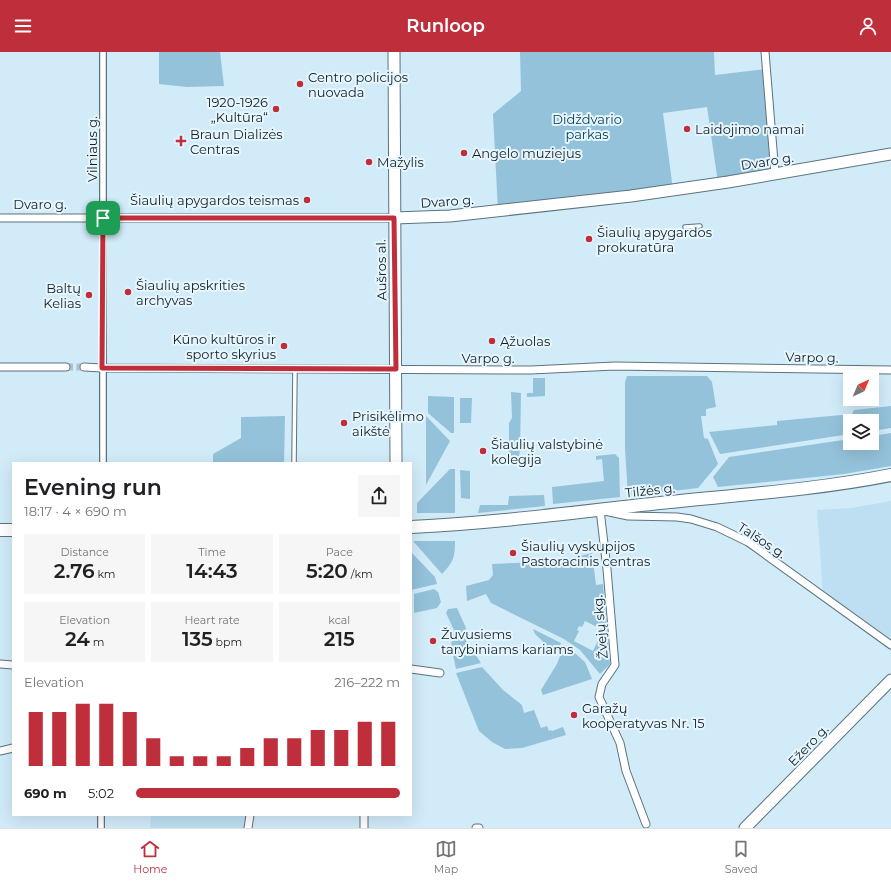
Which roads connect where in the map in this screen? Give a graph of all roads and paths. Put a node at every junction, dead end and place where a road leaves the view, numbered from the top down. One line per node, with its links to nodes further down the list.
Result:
1 (103, 52): 7 (street, Vilniaus g.)
2 (394, 52): 8 (main road, Aušros al.)
3 (765, 52): 5 (street)
4 (891, 154): 5 (main road, Dvaro g.)
5 (775, 174): 8 (main road, Dvaro g.)
6 (0, 218): 7 (street, Dvaro g.)
7 (103, 218): 8 (street, Dvaro g.); 14 (street, Vilniaus g.)
8 (394, 218): 16 (main road, Aušros al.)
9 (700, 226): 10 (lane)
10 (685, 227)
11 (0, 367): 12 (street)
12 (66, 367)
13 (84, 367): 14 (street, Varpo g.)
14 (102, 368): 15 (street, Varpo g.); 18 (street, Vilniaus g.)
15 (295, 368): 16 (street, Varpo g.); 19 (lane)
16 (396, 369): 17 (street, Varpo g.); 20 (main road, Aušros al.)
17 (891, 370)
18 (103, 462)
19 (294, 462)
20 (396, 462)
21 (891, 475): 22 (highway, Tilžės g.)
22 (600, 510): 23 (highway, Tilžės g.); 26 (street, Talšos g.); 37 (street, Žvejų skg.)
23 (412, 527)
24 (0, 530): 25 (highway)
25 (12, 530)
26 (891, 645)
27 (0, 664): 28 (street)
28 (12, 665)
29 (412, 669): 30 (street)
30 (440, 673)
31 (891, 680): 43 (main road, Ežero g.)
32 (12, 748): 33 (street)
33 (0, 751)
34 (101, 816): 38 (street)
35 (250, 816): 39 (street)
36 (364, 816): 40 (street)
37 (646, 824)
38 (101, 828)
39 (248, 828)
40 (364, 828)
41 (476, 828): 42 (street)
42 (479, 828)
43 (745, 828)

